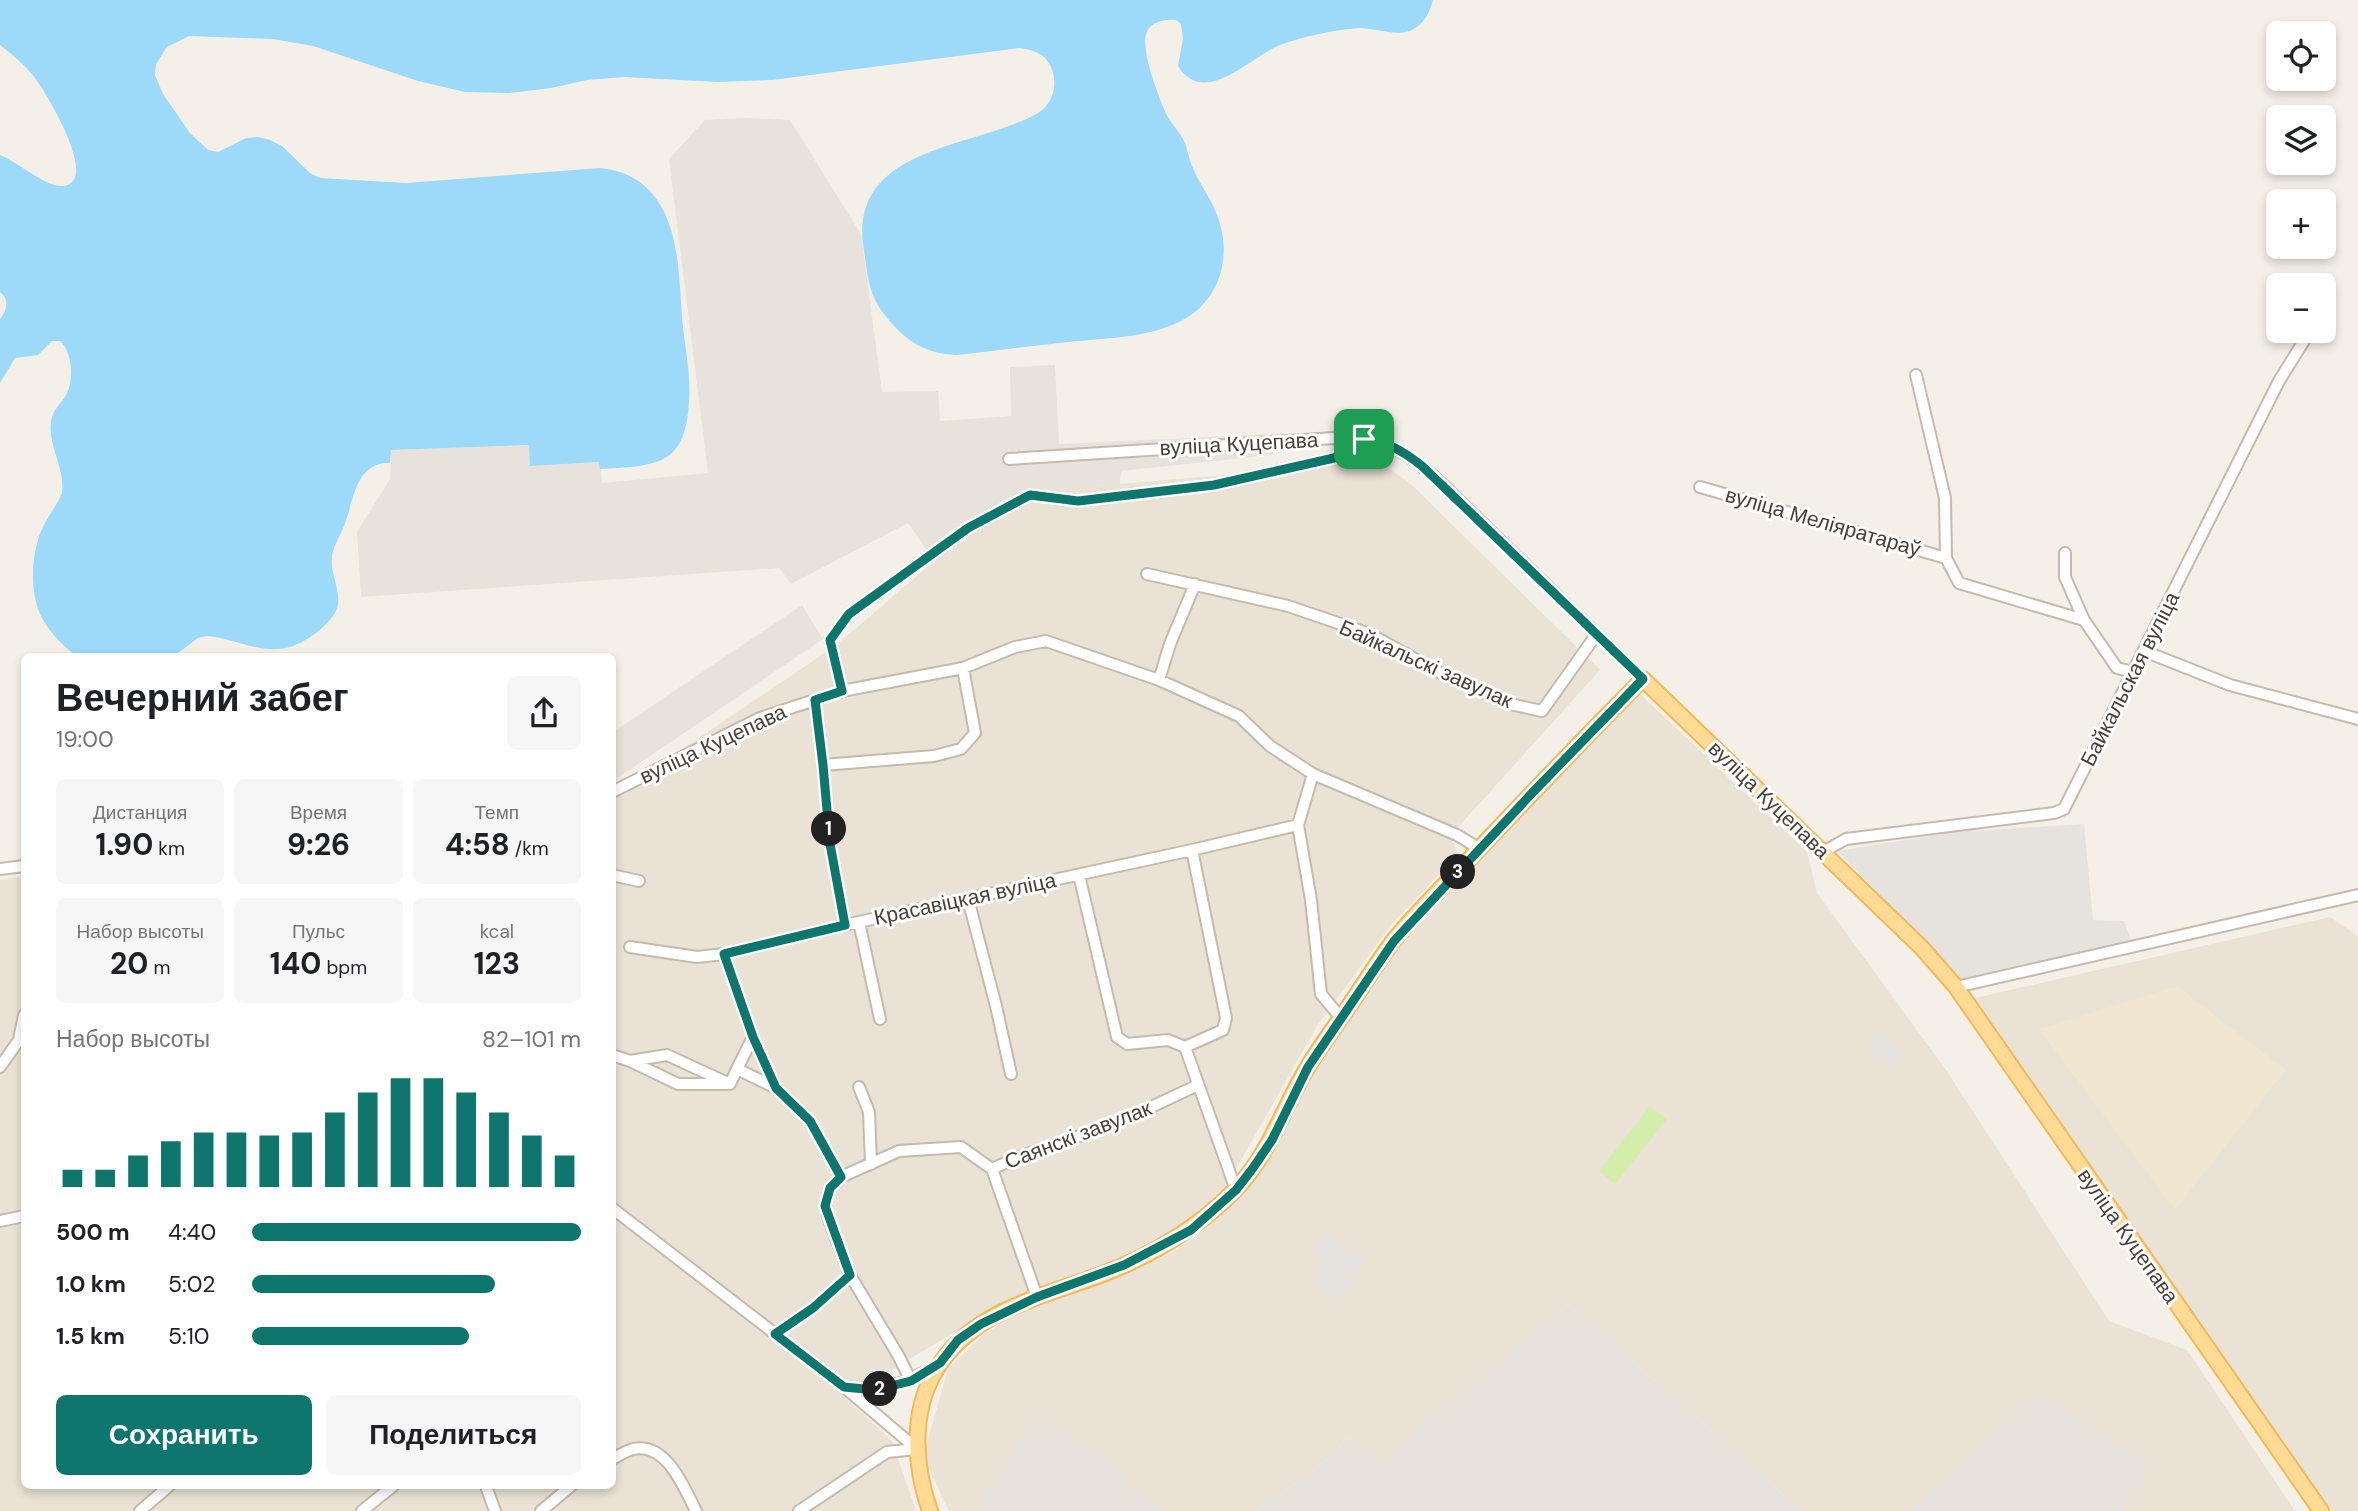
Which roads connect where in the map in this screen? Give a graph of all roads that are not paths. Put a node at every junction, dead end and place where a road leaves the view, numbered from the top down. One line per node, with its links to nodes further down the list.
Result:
1 (2303, 343): 12 (street, Байкальская вуліца)
2 (1916, 375): 7 (street, вуліца Меліяратараў)
3 (1364, 439): 4 (street, вуліца Куцепава); 11 (street, вуліца Куцепава); 17 (street)
4 (1009, 459)
5 (1700, 487): 7 (street, вуліца Меліяратараў)
6 (2065, 553): 10 (street)
7 (1946, 558): 10 (street, вуліца Меліяратараў)
8 (1147, 574): 9 (street, Байкальскі завулак)
9 (1195, 584): 11 (street, Байкальскі завулак); 16 (street)
10 (2084, 621): 14 (street)
11 (1596, 635): 15 (street, вуліца Куцепава)
12 (2144, 651): 14 (street, Байкальская вуліца); 19 (street)
13 (963, 668): 16 (street); 17 (street); 20 (street)
14 (2133, 672): 26 (street, Байкальская вуліца)
15 (1643, 679): 24 (main road); 26 (main road, вуліца Куцепава)
16 (1159, 680): 21 (street)
17 (842, 691): 18 (street)
18 (815, 700): 20 (street); 22 (street, вуліца Куцепава)
19 (2358, 719)
20 (823, 765): 35 (street)
21 (1313, 774): 23 (street); 24 (street)
22 (616, 790)
23 (1298, 825): 25 (street, Красавіцкая вуліца); 39 (street)
24 (1480, 849): 39 (main road)
25 (1192, 850): 29 (street, Красавіцкая вуліца); 43 (street)
26 (1823, 852): 38 (main road, вуліца Куцепава)
27 (21, 866): 28 (street)
28 (0, 869)
29 (1079, 875): 33 (street, Красавіцкая вуліца); 43 (street)
30 (616, 876): 31 (street)
31 (639, 881)
32 (2358, 895): 38 (street)
33 (968, 899): 34 (street, Красавіцкая вуліца); 48 (street)
34 (859, 922): 35 (street, Красавіцкая вуліца); 40 (street)
35 (845, 925): 37 (street, Красавіцкая вуліца)
36 (630, 947): 37 (street, Красавіцкая вуліца)
37 (724, 954): 42 (street)
38 (1956, 988): 79 (main road, вуліца Куцепава)
39 (1341, 1018): 56 (main road)
40 (880, 1019)
41 (21, 1030): 46 (street)
42 (753, 1037): 47 (street); 52 (street)
43 (1185, 1047): 50 (street)
44 (616, 1056): 45 (street)
45 (630, 1061): 49 (street); 49 (street)
46 (0, 1067)
47 (737, 1069): 49 (street); 52 (street)
48 (1011, 1074)
49 (730, 1084)
50 (1198, 1085): 54 (street, Саянскі завулак); 56 (street)
51 (859, 1087): 53 (street)
52 (776, 1088): 55 (street)
53 (872, 1164): 54 (street, Саянскі завулак); 55 (street, Саянскі завулак)
54 (992, 1169): 61 (street)
55 (841, 1177): 60 (street)
56 (1236, 1190): 61 (main road)
57 (21, 1216): 59 (street)
58 (616, 1216): 62 (street)
59 (0, 1220)
60 (850, 1275): 62 (street); 64 (street)
61 (1037, 1297): 63 (main road)
62 (775, 1334): 65 (street)
63 (940, 1363): 64 (street); 66 (main road)
64 (911, 1381): 65 (street)
65 (844, 1387): 66 (street)
66 (916, 1449): 77 (street); 78 (main road)
67 (616, 1457): 76 (street)
68 (166, 1489): 73 (street)
69 (389, 1489): 74 (street)
70 (487, 1489): 72 (street)
71 (567, 1489): 75 (street)
72 (492, 1510)
73 (140, 1511)
74 (362, 1511)
75 (541, 1511)
76 (696, 1511)
77 (799, 1511)
78 (930, 1511)
79 (2321, 1511)

